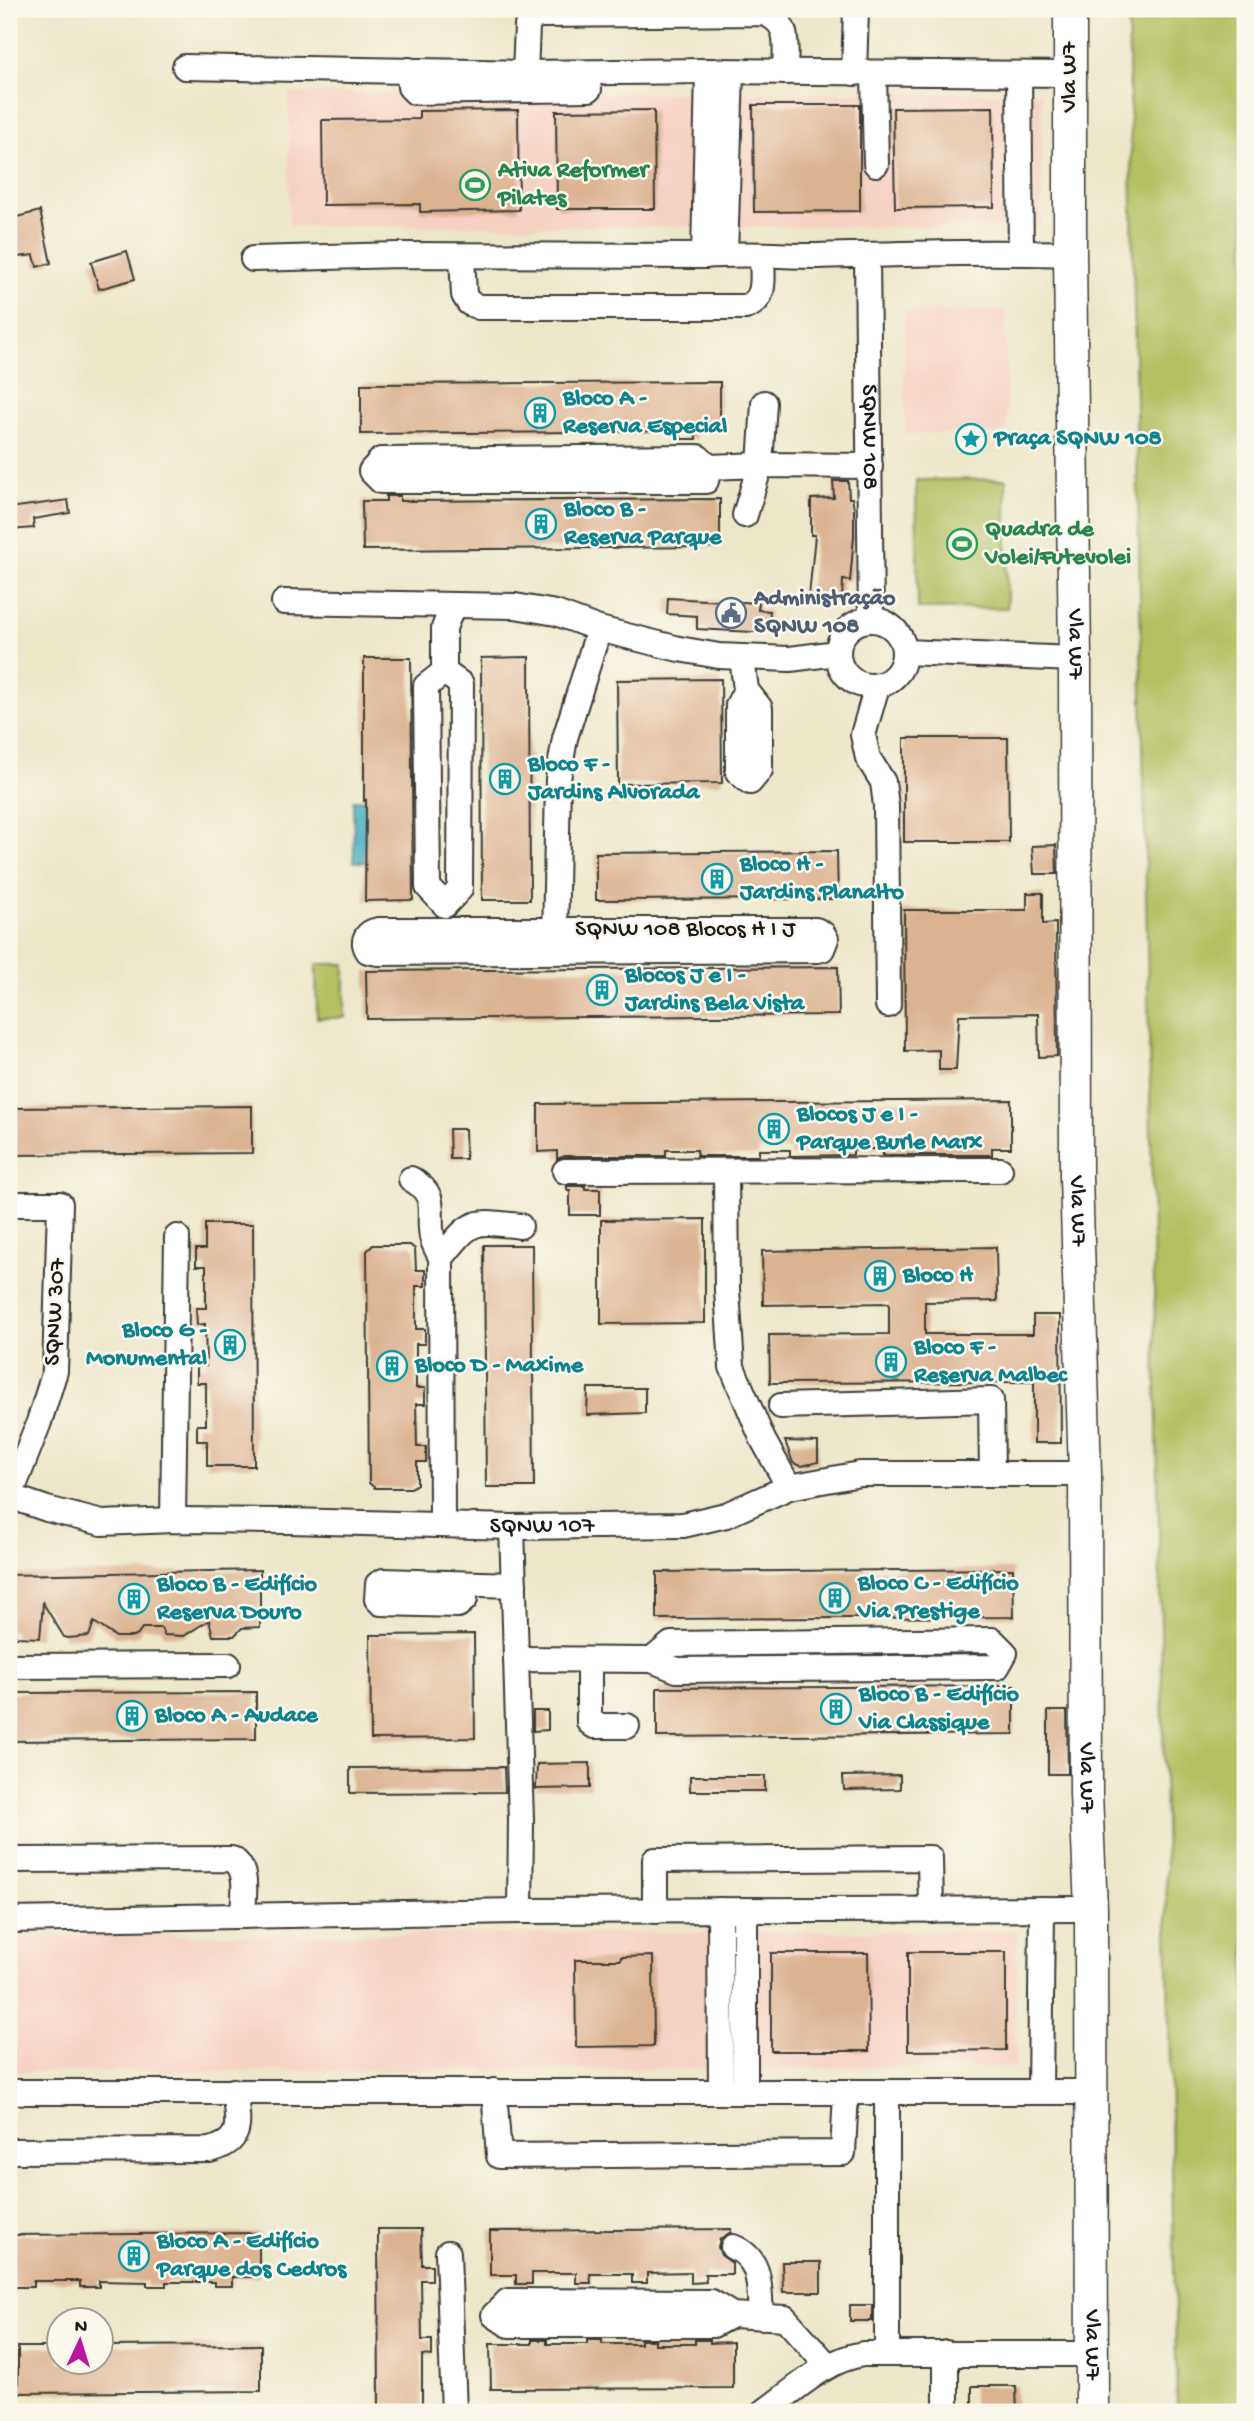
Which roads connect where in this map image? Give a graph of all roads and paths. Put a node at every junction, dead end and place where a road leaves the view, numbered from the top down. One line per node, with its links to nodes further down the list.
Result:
1 (856, 9): 6 (street)
2 (1070, 9): 7 (main road, Vla W7)
3 (185, 67): 9 (street)
4 (719, 72): 5 (street); 9 (street); 13 (street)
5 (785, 72): 6 (street); 9 (street)
6 (864, 73): 8 (street); 10 (street)
7 (1071, 74): 8 (street); 12 (main road, Vla W7)
8 (1019, 75): 11 (street)
9 (535, 79)
10 (876, 164)
11 (1021, 253): 12 (street); 14 (street)
12 (1070, 254): 30 (main road, Vla W7)
13 (715, 255): 15 (street); 16 (street)
14 (867, 255): 16 (street); 20 (street, SQNW 108)
15 (462, 256): 16 (street); 17 (street)
16 (762, 256)
17 (253, 259)
18 (764, 403): 19 (street)
19 (760, 465): 20 (street); 21 (street); 22 (street)
20 (870, 466): 25 (street, SQNW 108)
21 (709, 467): 21 (street)
22 (745, 515)
23 (284, 602): 24 (street)
24 (453, 605): 26 (street); 31 (street)
25 (871, 619): 27 (street); 28 (street)
26 (599, 629): 29 (street); 34 (street)
27 (905, 652): 30 (street); 32 (street)
28 (837, 653): 29 (street); 32 (street)
29 (742, 657): 33 (street)
30 (1075, 659): 46 (main road, Vla W7)
31 (444, 672): 31 (street)
32 (877, 686): 35 (street)
33 (746, 690)
34 (555, 941): 34 (street, SQNW 108 Blocos H I J); 34 (street, SQNW 108 Blocos H I J)
35 (888, 1005)
36 (1000, 1170): 38 (street)
37 (565, 1171): 38 (street)
38 (726, 1171): 47 (street)
39 (411, 1178): 43 (street)
40 (9, 1204): 48 (street, SQNW 307)
41 (520, 1226): 43 (street)
42 (177, 1237): 49 (street)
43 (441, 1258): 51 (street)
44 (781, 1406): 45 (street)
45 (992, 1474): 46 (street, SQNW 107); 47 (street, SQNW 107)
46 (1085, 1474): 63 (main road, Vla W7)
47 (789, 1487): 52 (street, SQNW 107)
48 (10, 1496): 49 (street, SQNW 307)
49 (173, 1520): 50 (street, SQNW 307)
50 (289, 1521): 51 (street, SQNW 107)
51 (442, 1524): 52 (street, SQNW 107)
52 (512, 1527): 54 (street)
53 (466, 1584): 54 (street)
54 (514, 1585): 55 (street)
55 (516, 1659): 56 (street); 67 (street)
56 (589, 1660): 57 (street); 60 (street)
57 (652, 1660): 57 (street)
58 (228, 1665): 59 (street)
59 (9, 1666)
60 (627, 1726)
61 (9, 1860): 69 (street)
62 (1042, 1909): 63 (street); 66 (street); 77 (street)
63 (1091, 1909): 78 (main road, Vla W7)
64 (720, 1910): 65 (street); 68 (street); 74 (street)
65 (745, 1910): 66 (street); 74 (street)
66 (931, 1910): 68 (street)
67 (520, 1911): 68 (street); 69 (street)
68 (655, 1911)
69 (243, 1916): 70 (street)
70 (9, 1920)
71 (234, 2091): 72 (street); 73 (street); 79 (street)
72 (494, 2091): 74 (street); 75 (street)
73 (9, 2092)
74 (733, 2092): 75 (street)
75 (846, 2092): 76 (street)
76 (887, 2092): 77 (street); 85 (street)
77 (1040, 2092): 78 (street)
78 (1091, 2092): 86 (main road, Vla W7)
79 (9, 2151)
80 (733, 2247): 83 (street)
81 (448, 2253): 88 (street)
82 (732, 2315): 82 (street); 83 (street)
83 (761, 2316): 87 (street)
84 (946, 2353): 85 (street); 86 (street); 90 (street)
85 (887, 2354): 87 (street)
86 (1093, 2354): 91 (main road, Vla W7)
87 (828, 2366): 89 (street)
88 (454, 2412)
89 (764, 2412)
90 (946, 2412)
91 (1092, 2412)

